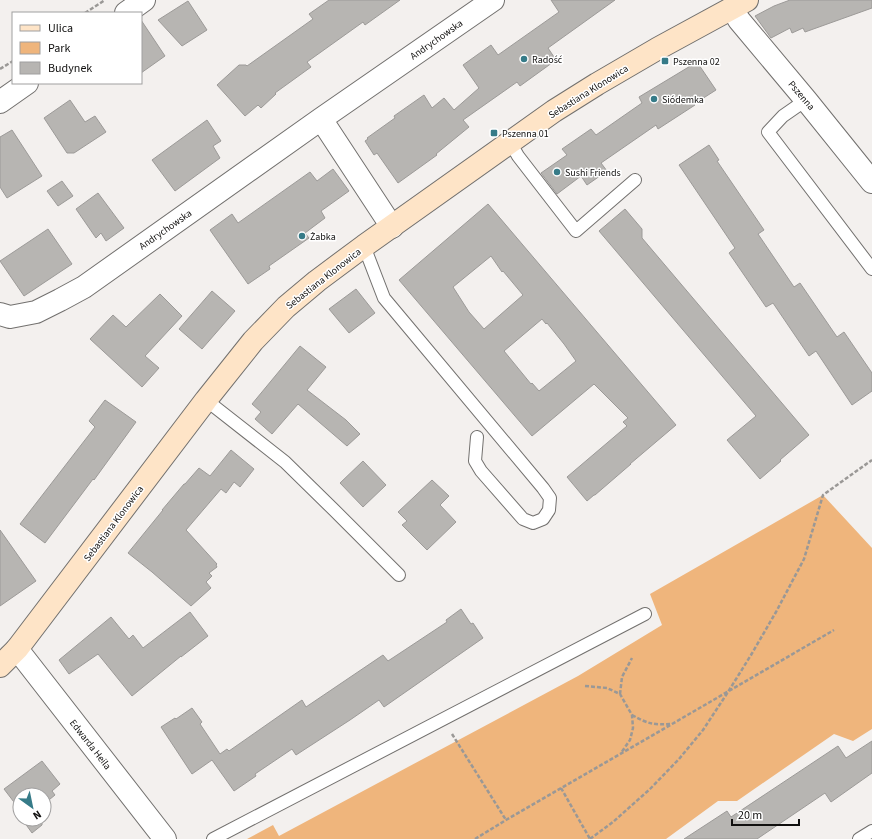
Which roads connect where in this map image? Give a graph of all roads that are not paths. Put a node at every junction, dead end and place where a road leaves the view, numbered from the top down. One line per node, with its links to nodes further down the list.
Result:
1 (493, 0): 6 (street, Andrychowska)
2 (739, 4): 4 (street, Pszenna); 7 (street, Sebastiana Klonowica)
3 (26, 84): 5 (street)
4 (806, 100): 9 (street, Pszenna); 12 (lane)
5 (0, 102)
6 (321, 119): 10 (street); 13 (street, Andrychowska)
7 (510, 142): 8 (lane); 10 (street, Sebastiana Klonowica)
8 (635, 180)
9 (872, 182)
10 (392, 226): 11 (street, Sebastiana Klonowica)
11 (364, 246): 14 (street, Sebastiana Klonowica); 15 (lane)
12 (872, 269)
13 (0, 314)
14 (206, 400): 16 (lane); 18 (street, Sebastiana Klonowica)
15 (477, 437)
16 (399, 575)
17 (645, 614): 22 (lane)
18 (17, 649): 19 (street, Sebastiana Klonowica); 21 (street, Edwarda Heila)
19 (0, 666)
20 (872, 831): 23 (lane)
21 (164, 839)
22 (213, 839)
23 (860, 839)

